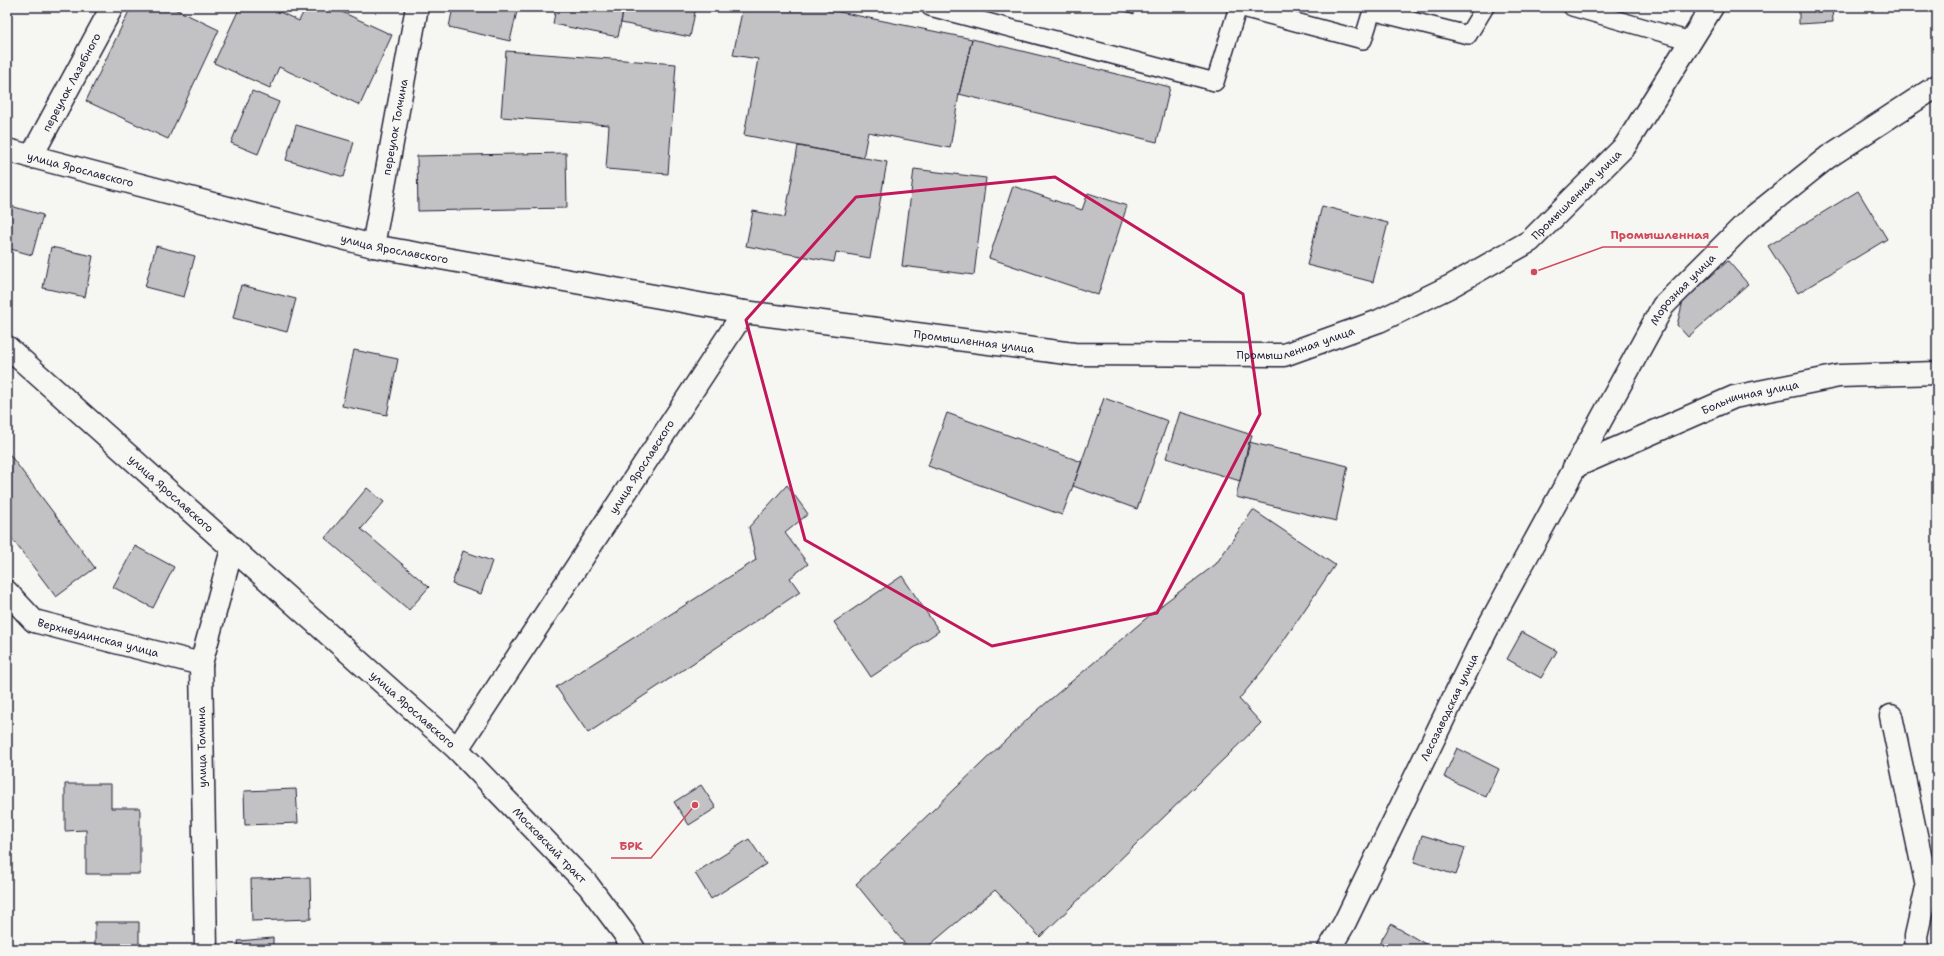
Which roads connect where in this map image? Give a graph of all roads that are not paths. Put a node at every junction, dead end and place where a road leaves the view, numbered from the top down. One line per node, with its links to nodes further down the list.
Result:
1 (112, 7): 11 (street, переулок Лазебного)
2 (417, 7): 12 (street, переулок Толчина)
3 (930, 7): 4 (lane)
4 (1239, 7): 5 (lane)
5 (1485, 7)
6 (1572, 7): 8 (lane)
7 (1712, 7): 8 (street, Промышленная улица)
8 (1691, 41): 13 (street, Промышленная улица)
9 (1937, 86): 16 (street, Морозная улица)
10 (7, 150): 11 (street, улица Ярославского)
11 (31, 157): 12 (street, улица Ярославского)
12 (373, 246): 13 (street, улица Ярославского)
13 (744, 312): 21 (street, улица Ярославского)
14 (7, 347): 17 (street, улица Ярославского)
15 (1937, 373): 16 (street, Больничная улица)
16 (1574, 467): 24 (street, Лесозаводская улица)
17 (232, 549): 19 (street, улица Толчина); 21 (street, улица Ярославского)
18 (7, 592): 19 (street, Верхнеудинская улица)
19 (201, 664): 22 (street, улица Толчина)
20 (1891, 716): 25 (street)
21 (457, 749): 23 (street, Московский тракт)
22 (206, 949)
23 (634, 949)
24 (1329, 949)
25 (1917, 949)

